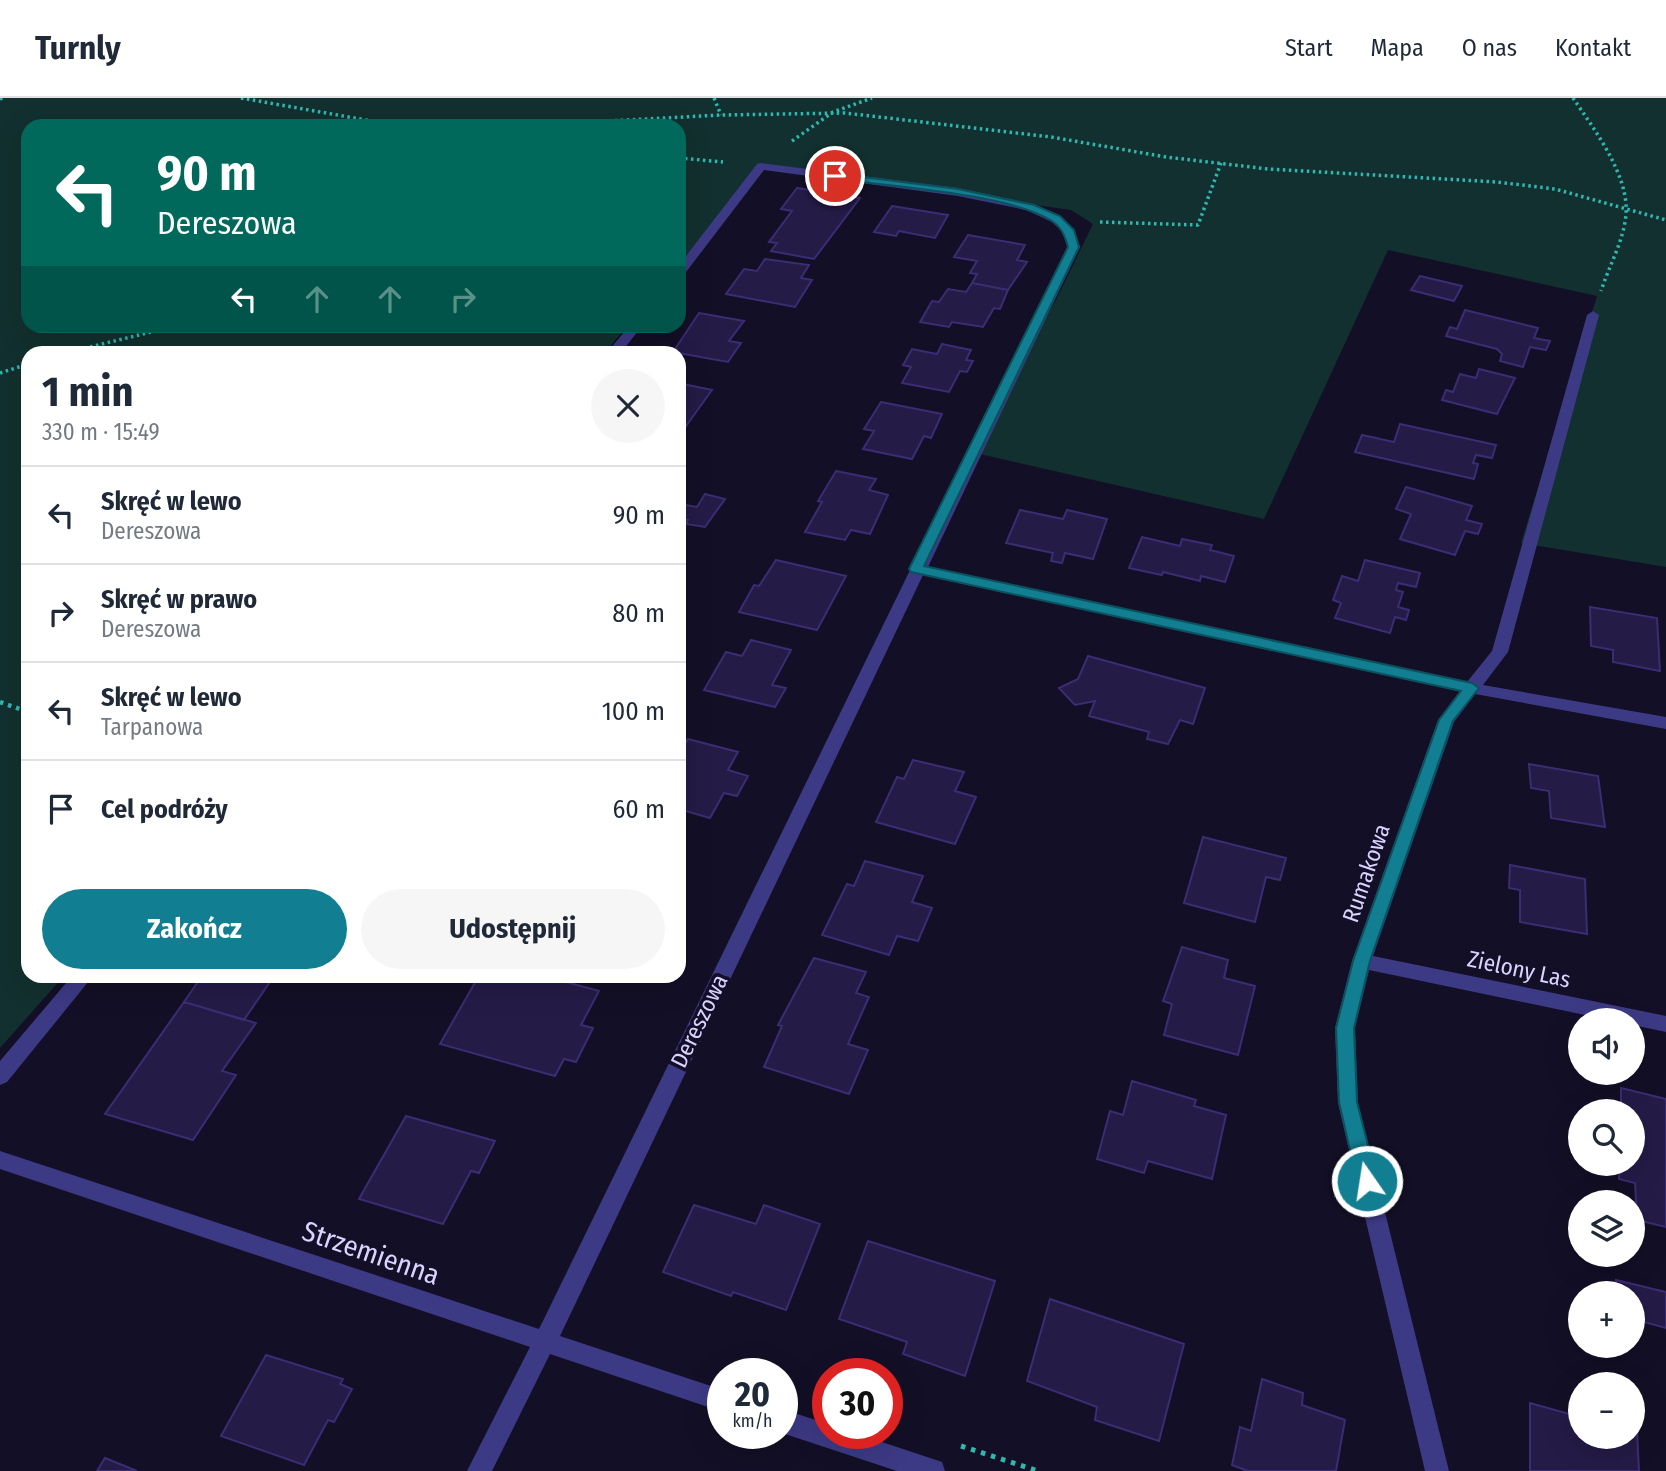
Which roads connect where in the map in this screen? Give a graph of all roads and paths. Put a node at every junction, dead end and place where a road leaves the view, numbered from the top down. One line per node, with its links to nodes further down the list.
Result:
1 (241, 98): 7 (path)
2 (713, 98): 6 (path)
3 (872, 98): 5 (path)
4 (1573, 98): 12 (path)
5 (833, 112): 6 (path); 10 (path); 11 (path)
6 (721, 115): 8 (path)
7 (360, 119)
8 (645, 119)
9 (686, 159): 11 (path)
10 (1222, 163): 12 (path); 13 (path)
11 (759, 166): 13 (street); 15 (street)
12 (1626, 211): 14 (path); 16 (path)
13 (1056, 219): 21 (street, Dereszowa)
14 (1666, 220)
15 (686, 264)
16 (1593, 315): 22 (street, Rumakowa)
17 (147, 333): 18 (path)
18 (94, 346)
19 (21, 366): 20 (path)
20 (0, 373)
21 (916, 569): 22 (street); 31 (street, Dereszowa)
22 (1472, 688): 25 (street); 26 (street, Rumakowa)
23 (0, 702): 24 (path)
24 (21, 710)
25 (1666, 723)
26 (1362, 961): 28 (street, Zielony Las); 36 (street, Rumakowa)
27 (79, 983): 29 (street)
28 (1666, 1024)
29 (0, 1076)
30 (0, 1160): 31 (street, Strzemienna)
31 (545, 1342): 32 (street, Strzemienna); 34 (street, Dereszowa)
32 (707, 1396)
33 (798, 1426): 35 (street)
34 (479, 1471)
35 (933, 1471)
36 (1437, 1471)

